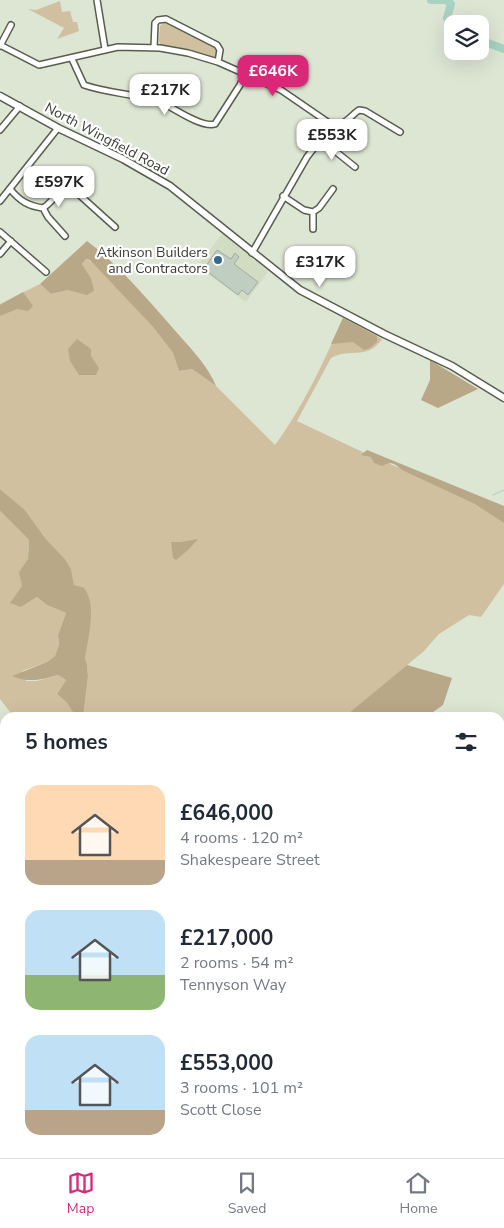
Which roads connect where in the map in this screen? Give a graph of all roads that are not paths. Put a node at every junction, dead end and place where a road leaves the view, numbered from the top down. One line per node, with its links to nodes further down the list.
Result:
1 (97, 0): 5 (street)
2 (11, 26): 3 (street)
3 (0, 45): 6 (street)
4 (154, 48): 5 (street); 7 (street); 7 (street)
5 (105, 49): 6 (street)
6 (72, 59): 8 (street)
7 (218, 62): 8 (street)
8 (245, 73): 11 (street)
9 (0, 96): 10 (main road, North Wingfield Road)
10 (20, 106): 12 (main road, North Wingfield Road); 13 (street)
11 (332, 125): 14 (street); 15 (street)
12 (58, 128): 17 (street); 29 (main road, North Wingfield Road)
13 (0, 130)
14 (400, 132)
15 (320, 139): 16 (street); 19 (street)
16 (356, 167)
17 (10, 189): 20 (street); 21 (street)
18 (333, 189): 22 (street)
19 (283, 196): 22 (street); 29 (street)
20 (0, 202)
21 (43, 208): 23 (street); 26 (street)
22 (313, 212): 24 (street)
23 (115, 227)
24 (312, 229)
25 (0, 232): 27 (street)
26 (64, 236)
27 (11, 241): 28 (street); 30 (street)
28 (0, 254)
29 (252, 254): 31 (main road, North Wingfield Road)
30 (46, 272)
31 (504, 398)

